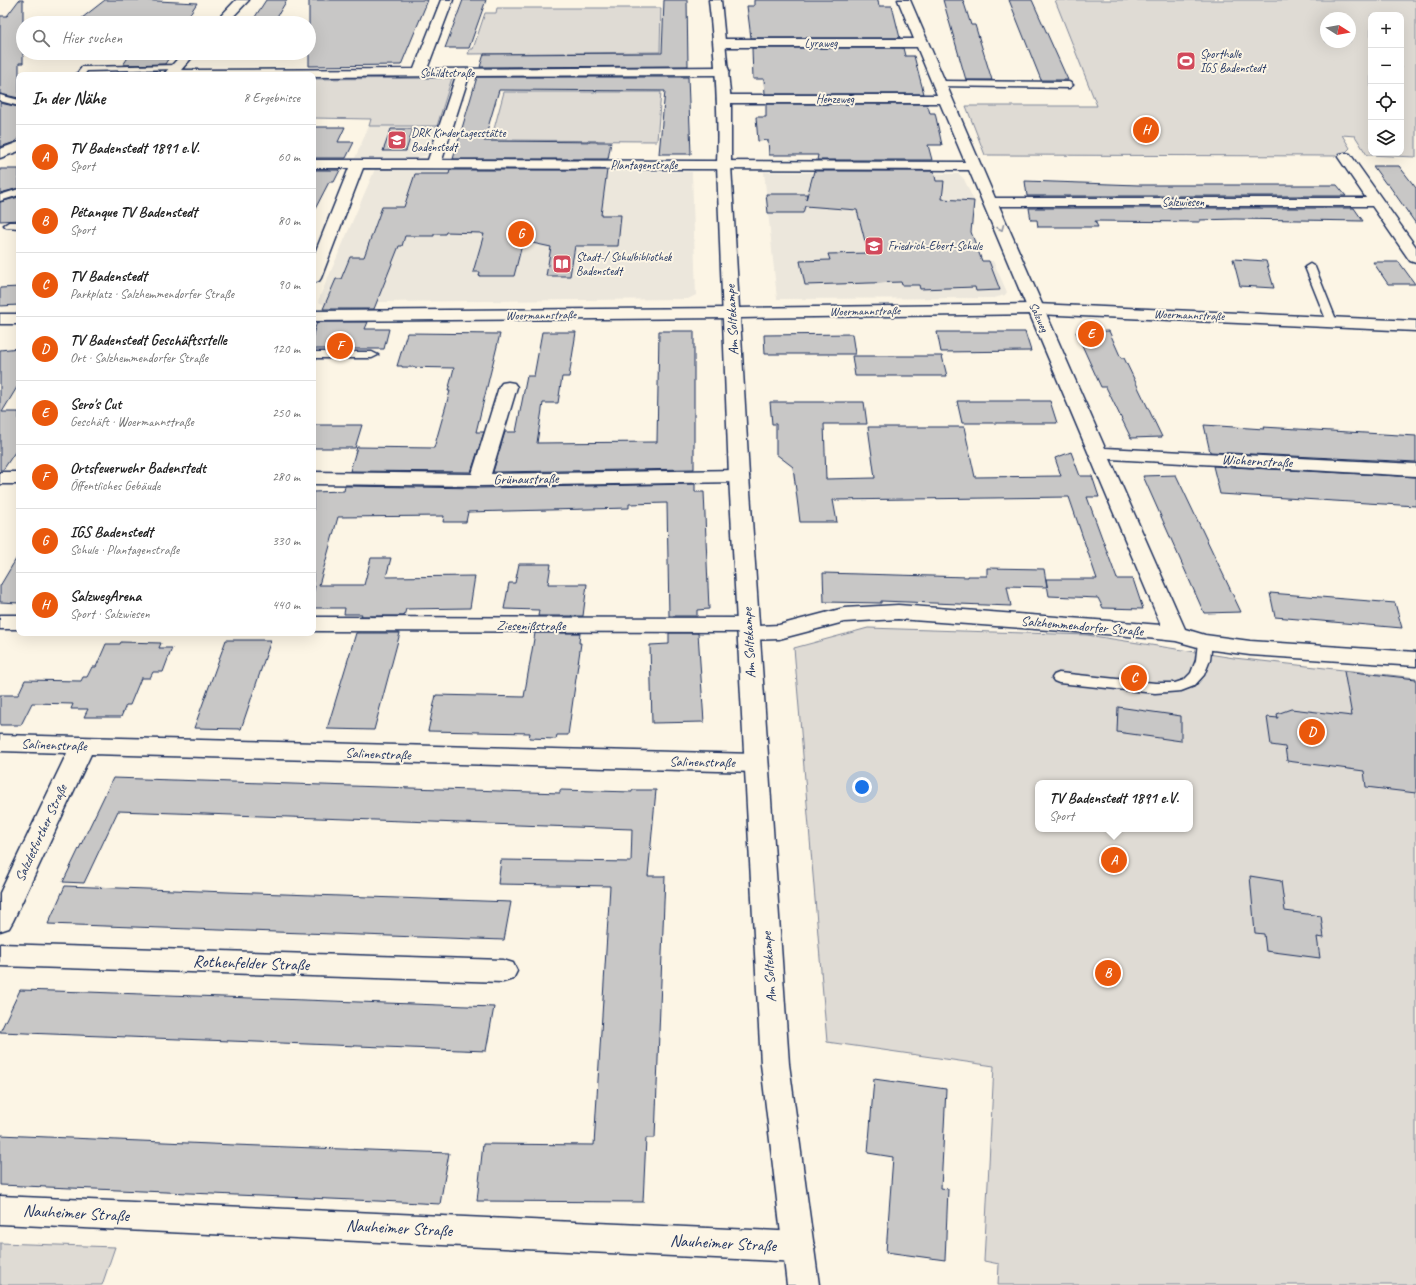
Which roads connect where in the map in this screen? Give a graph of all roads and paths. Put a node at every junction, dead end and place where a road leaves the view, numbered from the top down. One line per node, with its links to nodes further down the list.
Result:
1 (243, 0): 5 (street)
2 (447, 0): 13 (street)
3 (715, 0): 6 (street, Am Soltekampe)
4 (904, 0): 7 (street, Salzweg)
5 (227, 16)
6 (721, 43): 7 (street, Lyraweg); 9 (street, Am Soltekampe)
7 (922, 43): 15 (street, Salzweg)
8 (183, 60): 11 (street)
9 (723, 71): 14 (street, Schildtstraße); 18 (street, Am Soltekampe)
10 (83, 72): 11 (lane)
11 (172, 72)
12 (316, 73): 13 (street, Schildtstraße)
13 (419, 73): 14 (street, Schildtstraße)
14 (464, 73): 26 (street)
15 (940, 84): 16 (lane); 19 (street, Salzweg)
16 (1069, 85)
17 (0, 98): 20 (lane)
18 (724, 98): 19 (street, Henzeweg); 27 (street, Am Soltekampe)
19 (945, 99): 28 (street, Salzweg)
20 (16, 102)
21 (16, 147): 22 (street)
22 (0, 154)
23 (1345, 157): 34 (street)
24 (316, 164): 25 (street, Plantagenstraße)
25 (358, 164): 26 (street, Plantagenstraße); 37 (street)
26 (434, 164): 27 (street, Plantagenstraße)
27 (724, 165): 28 (street, Plantagenstraße); 39 (street, Am Soltekampe)
28 (974, 166): 33 (street, Salzweg)
29 (16, 193): 30 (lane)
30 (0, 198)
31 (0, 202): 32 (lane)
32 (16, 202)
33 (989, 202): 34 (street, Salzwiesen); 38 (street, Salzweg, one-way to 38)
34 (1377, 202): 35 (street)
35 (1416, 258)
36 (1310, 267): 43 (lane)
37 (316, 270)
38 (1036, 309): 39 (street, Woermannstraße); 43 (street, Woermannstraße); 48 (street, Salzweg)
39 (731, 313): 40 (street, Woermannstraße); 50 (street, Am Soltekampe)
40 (316, 316)
41 (0, 319): 42 (street)
42 (16, 319)
43 (1332, 322): 44 (street, Woermannstraße)
44 (1416, 326)
45 (316, 355): 46 (lane)
46 (372, 355)
47 (508, 387): 54 (street)
48 (1098, 453): 49 (street, Wichernstraße); 59 (street, Salzweg)
49 (1416, 470)
50 (739, 476): 54 (street, Grünaustraße); 58 (street, Am Soltekampe)
51 (0, 478): 52 (street)
52 (16, 478)
53 (316, 478): 54 (street, Grünaustraße)
54 (480, 480)
55 (0, 622): 56 (street)
56 (16, 622)
57 (316, 624): 58 (street, Ziesenißstraße)
58 (748, 629): 59 (street, Salzhemmendorfer Straße); 65 (street, Am Soltekampe)
59 (1176, 634): 60 (street, Salzhemmendorfer Straße)
60 (1205, 642): 61 (street, Salzhemmendorfer Straße); 62 (lane)
61 (1416, 658)
62 (1059, 678)
63 (0, 743): 64 (street, Salinenstraße)
64 (83, 746): 65 (street, Salinenstraße); 66 (street, Salzdetfurther Straße)
65 (756, 763): 70 (street, Am Soltekampe)
66 (0, 920)
67 (0, 955): 68 (street, Rothenfelder Straße)
68 (503, 971)
69 (0, 1210): 70 (street, Nauheimer Straße)
70 (799, 1247): 71 (street, Am Soltekampe)
71 (803, 1285)

